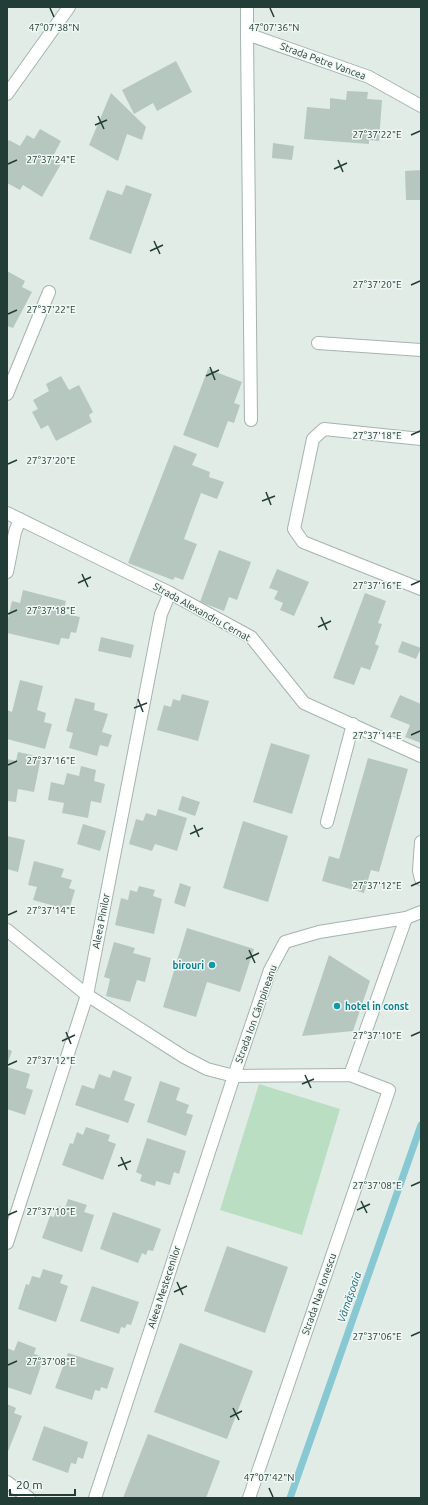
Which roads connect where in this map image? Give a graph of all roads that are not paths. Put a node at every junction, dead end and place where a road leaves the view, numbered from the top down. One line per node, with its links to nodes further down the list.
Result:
1 (69, 7): 4 (street)
2 (247, 7): 3 (street)
3 (247, 34): 5 (street, Strada Petre Vancea); 10 (street)
4 (7, 94)
5 (421, 106)
6 (49, 292): 9 (street)
7 (318, 343): 8 (street)
8 (421, 350)
9 (7, 394)
10 (251, 420)
11 (421, 439): 15 (street)
12 (7, 513): 13 (street, Strada Alexandru Cernat)
13 (20, 519): 14 (street); 16 (street, Strada Alexandru Cernat)
14 (7, 572)
15 (421, 588)
16 (170, 593): 17 (street, Strada Alexandru Cernat); 25 (street, Aleea Pinilor)
17 (354, 724): 18 (street, Strada Alexandru Cernat); 19 (street)
18 (421, 756)
19 (327, 822)
20 (421, 842): 21 (street)
21 (421, 879)
22 (421, 912): 23 (street, Strada Ion Câmpineanu)
23 (406, 918): 26 (street); 27 (street, Strada Ion Câmpineanu)
24 (7, 930): 25 (street, Strada Ion Câmpineanu)
25 (87, 995): 27 (street, Strada Ion Câmpineanu); 28 (street, Aleea Pinilor)
26 (350, 1075): 27 (street); 32 (street, Strada Nae Ionescu)
27 (234, 1076): 31 (street, Aleea Mestecenilor)
28 (7, 1243)
29 (7, 1482): 30 (street)
30 (29, 1498)
31 (95, 1498)
32 (249, 1498)

